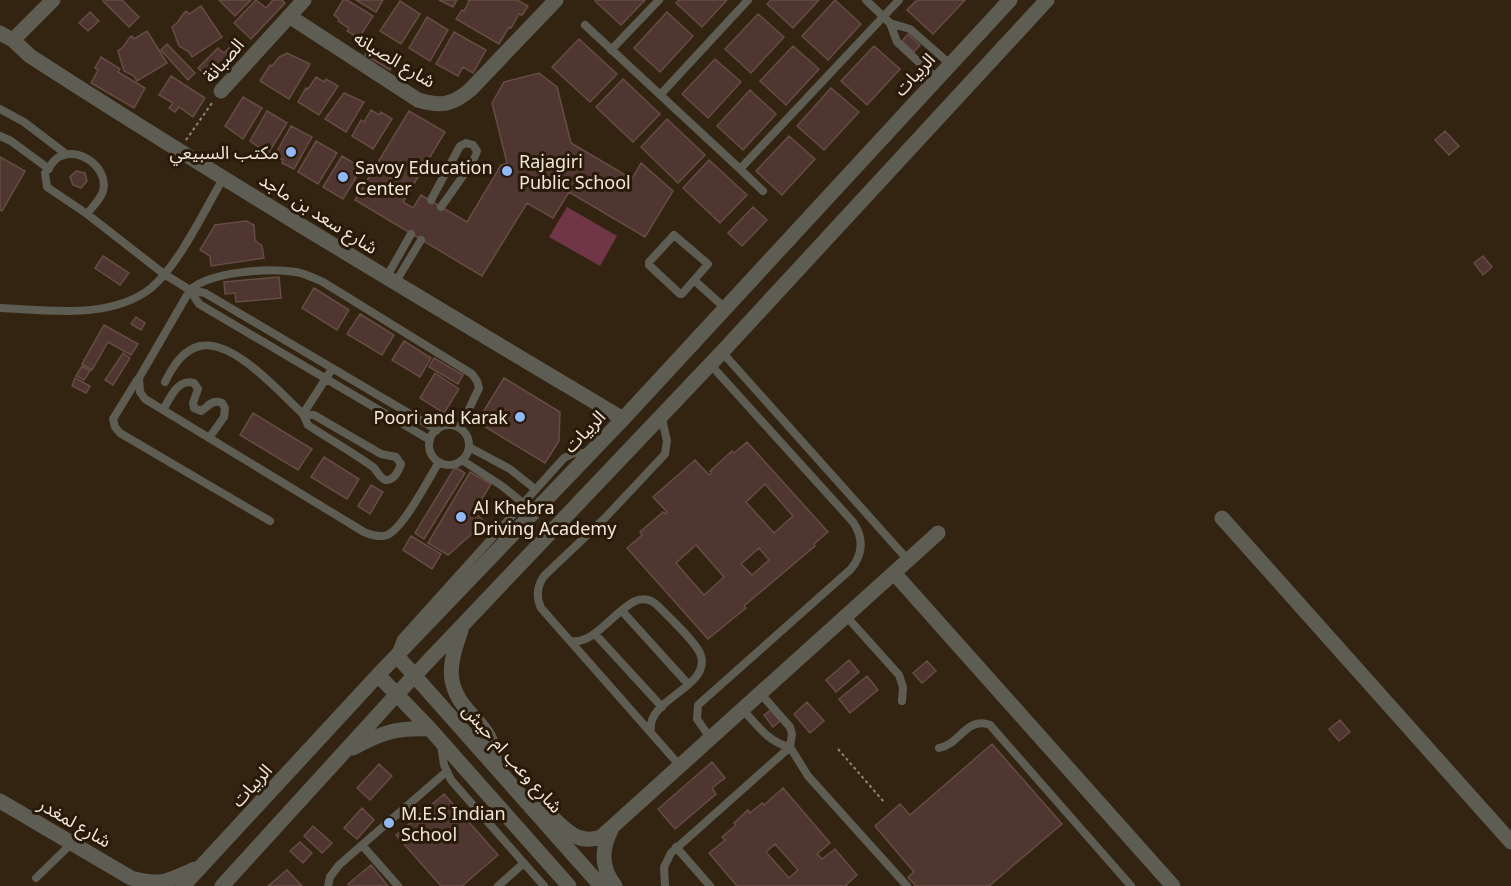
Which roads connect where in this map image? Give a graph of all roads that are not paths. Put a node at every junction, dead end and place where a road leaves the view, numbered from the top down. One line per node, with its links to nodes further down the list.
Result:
1 (54, 0): 13 (street)
2 (304, 0): 10 (street, الصبانة)
3 (556, 0): 10 (street, شارع الصبانه)
4 (659, 0): 14 (lane)
5 (748, 0): 18 (lane)
6 (866, 0): 11 (lane)
7 (899, 0): 11 (lane)
8 (1010, 0): 15 (street, الربيات)
9 (1047, 0): 37 (street)
10 (289, 16): 17 (street, الصبانة)
11 (887, 19): 15 (lane); 16 (lane); 23 (lane)
12 (585, 25): 14 (lane)
13 (6, 36): 24 (street, شارع سعد بن ماجد)
14 (611, 50): 18 (lane)
15 (950, 64): 16 (street, الربيات)
16 (936, 78): 36 (street, الربيات)
17 (221, 91)
18 (660, 94): 23 (lane)
19 (0, 109): 21 (lane)
20 (0, 136): 22 (lane)
21 (66, 154): 22 (lane); 28 (lane)
22 (49, 169): 28 (lane)
23 (740, 169): 25 (lane)
24 (224, 177): 31 (lane); 32 (street, شارع سعد بن ماجد)
25 (764, 191)
26 (431, 200): 27 (lane)
27 (441, 207)
28 (87, 214): 31 (lane)
29 (411, 234): 32 (lane)
30 (421, 240): 32 (lane)
31 (164, 274): 34 (lane); 35 (lane)
32 (391, 280): 46 (street, شارع سعد بن ماجد)
33 (695, 281): 33 (lane); 36 (lane)
34 (190, 290): 39 (lane); 40 (lane); 41 (lane); 47 (lane)
35 (0, 308)
36 (725, 309): 46 (street, الربيات)
37 (722, 352): 38 (street); 60 (lane)
38 (709, 363): 45 (street); 78 (lane)
39 (332, 369): 41 (lane); 48 (lane)
40 (139, 378): 43 (lane); 58 (lane)
41 (326, 379): 44 (lane); 50 (lane)
42 (165, 382): 44 (lane)
43 (163, 410): 49 (lane); 49 (lane)
44 (303, 414): 44 (lane)
45 (661, 416): 64 (street); 66 (lane)
46 (623, 419): 52 (street, الربيات)
47 (460, 428): 48 (lane); 51 (lane)
48 (437, 430): 50 (lane)
49 (209, 438): 54 (lane)
50 (430, 440): 54 (lane)
51 (469, 447): 53 (lane); 55 (lane)
52 (590, 453): 55 (lane); 67 (street, الربيات)
53 (462, 460): 54 (lane); 56 (lane)
54 (439, 462)
55 (535, 489): 56 (lane)
56 (523, 503): 67 (lane)
57 (1222, 518): 89 (street)
58 (270, 521)
59 (938, 533): 60 (street)
60 (908, 560): 61 (street)
61 (894, 573): 63 (street); 110 (street)
62 (622, 611): 65 (lane); 70 (lane); 70 (lane)
63 (846, 616): 72 (street); 73 (lane)
64 (462, 626): 69 (street); 83 (street)
65 (595, 634): 66 (lane); 74 (lane)
66 (570, 641): 77 (lane)
67 (397, 656): 68 (street, الربيات); 69 (street, شارع وعب ام حيش)
68 (378, 675): 71 (street); 94 (street, الربيات)
69 (414, 676): 71 (street); 83 (street, شارع وعب ام حيش)
70 (688, 684): 74 (lane)
71 (397, 693): 76 (street); 82 (street)
72 (761, 693): 75 (street); 80 (lane)
73 (902, 701)
74 (662, 707): 77 (lane)
75 (743, 710): 78 (street); 80 (lane)
76 (430, 729): 79 (street); 82 (street)
77 (651, 732): 84 (lane)
78 (711, 739): 84 (street)
79 (440, 741): 85 (lane); 97 (street)
80 (790, 747): 92 (lane); 108 (lane)
81 (939, 748): 109 (lane)
82 (343, 754): 99 (street)
83 (494, 765): 87 (street, شارع وعب ام حيش)
84 (681, 767): 88 (street)
85 (446, 772): 91 (lane); 93 (lane)
86 (0, 801): 90 (street, شارع لمغدر)
87 (527, 803): 88 (street); 104 (street, شارع وعب ام حيش)
88 (611, 830): 105 (street)
89 (1511, 842)
90 (72, 843): 95 (lane); 96 (street, شارع لمغدر)
91 (362, 845): 100 (lane); 101 (lane)
92 (676, 847): 106 (lane); 107 (lane)
93 (524, 863): 102 (lane); 103 (lane)
94 (202, 866): 96 (street, شارع لمغدر); 98 (street, الربيات)
95 (36, 878)
96 (134, 882)
97 (567, 885)
98 (183, 886)
99 (222, 886)
100 (328, 886)
101 (398, 886)
102 (498, 886)
103 (544, 886)
104 (601, 886)
105 (615, 886)
106 (665, 886)
107 (710, 886)
108 (907, 886)
109 (1131, 886)
110 (1173, 886)

